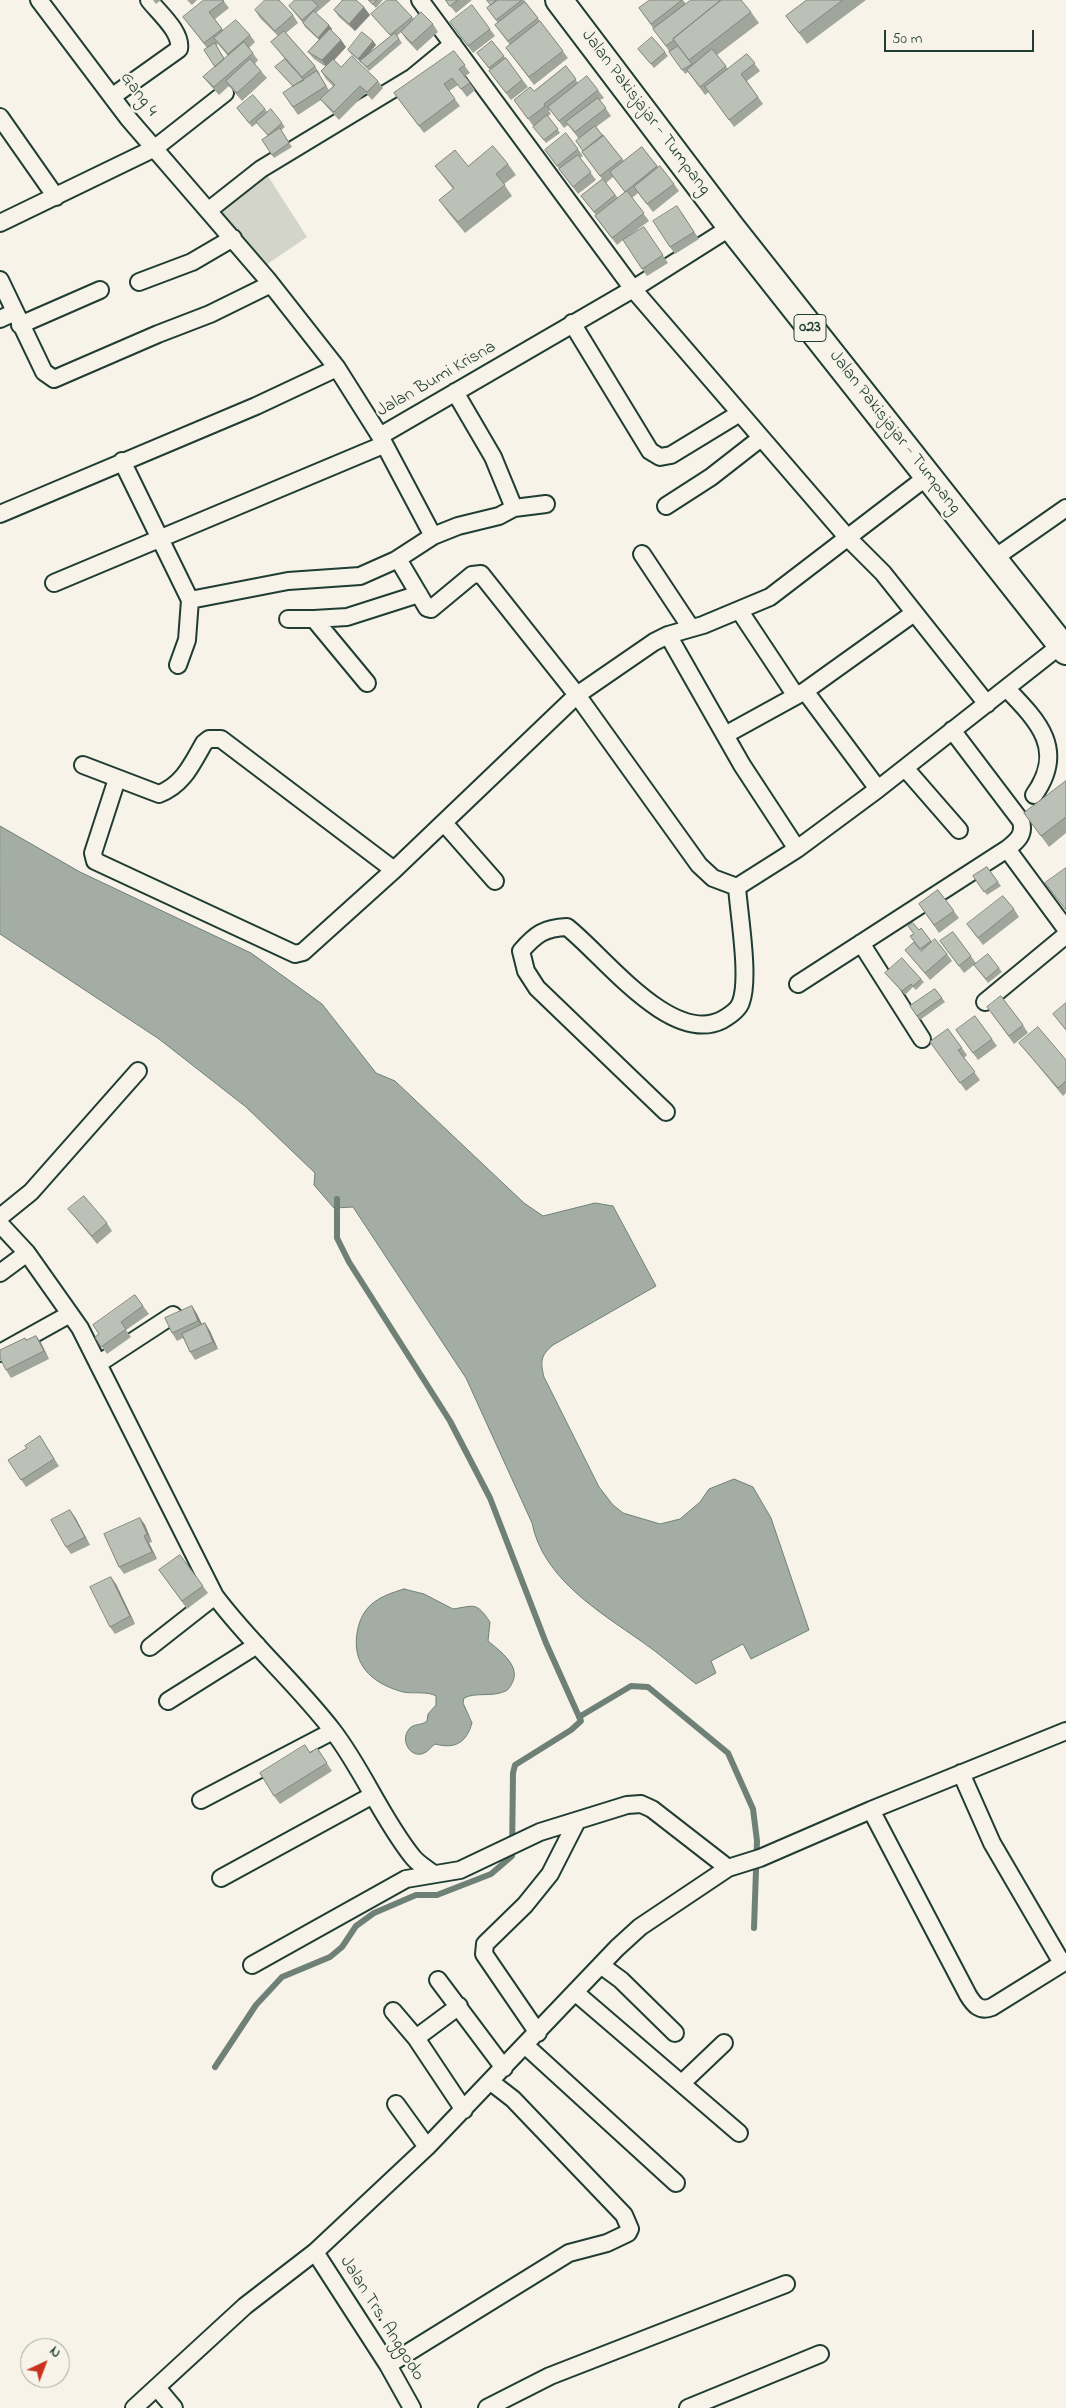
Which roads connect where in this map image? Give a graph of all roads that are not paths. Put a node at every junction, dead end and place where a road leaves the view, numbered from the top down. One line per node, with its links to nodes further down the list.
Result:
1 (39, 0): 7 (street, Gang 4)
2 (149, 0): 7 (street)
3 (420, 0): 5 (street)
4 (559, 0): 13 (main road, Jalan Pakisjajar - Tumpang / 023)
5 (453, 44): 11 (street); 19 (street)
6 (225, 93): 9 (street)
7 (113, 96): 9 (street, Gang 4)
8 (0, 117): 10 (street)
9 (155, 148): 10 (street); 11 (street, Gang 4)
10 (56, 197): 12 (street)
11 (209, 210): 14 (street, Jalan Bumi Krisna)
12 (0, 223)
13 (731, 227): 19 (street, Jalan Bumi Krisna); 28 (main road, Jalan Pakisjajar - Tumpang / 023)
14 (233, 238): 16 (street); 17 (street, Jalan Bumi Krisna)
15 (0, 280): 20 (street)
16 (139, 282)
17 (271, 284): 20 (street); 22 (street, Jalan Bumi Krisna)
18 (100, 290): 20 (street)
19 (633, 290): 21 (street, Jalan Bumi Krisna); 24 (street)
20 (12, 319)
21 (572, 323): 23 (street, Jalan Bumi Krisna); 24 (street)
22 (336, 368): 26 (street, Jalan Bumi Krisna); 27 (street)
23 (455, 392): 26 (street, Jalan Bumi Krisna); 31 (street)
24 (740, 413): 25 (street)
25 (762, 438): 30 (street); 35 (street)
26 (381, 440): 34 (street); 36 (street)
27 (122, 461): 33 (street); 36 (street)
28 (928, 476): 35 (street); 39 (main road, Jalan Pakisjajar - Tumpang / 023)
29 (546, 504): 31 (street)
30 (666, 506)
31 (514, 508): 34 (street)
32 (1066, 508): 39 (street)
33 (0, 514)
34 (433, 536): 38 (street)
35 (847, 537): 43 (street); 44 (street)
36 (162, 538): 40 (street); 42 (street)
37 (642, 554): 47 (street)
38 (398, 559): 41 (street); 42 (street)
39 (993, 559): 49 (main road, Jalan Pakisjajar - Tumpang / 023)
40 (54, 583)
41 (419, 594): 46 (street); 54 (street)
42 (190, 600): 50 (street)
43 (739, 610): 47 (street); 53 (street)
44 (914, 613): 53 (street); 55 (street)
45 (288, 619): 46 (street)
46 (314, 619): 51 (street)
47 (691, 628): 48 (street)
48 (668, 635): 54 (street); 57 (street)
49 (1064, 648): 52 (street)
50 (178, 665)
51 (368, 683)
52 (1007, 689): 55 (street); 62 (street)
53 (801, 694): 57 (street); 61 (street)
54 (577, 695): 63 (street); 69 (street)
55 (987, 704): 56 (street)
56 (952, 730): 59 (street); 66 (street)
57 (725, 735): 65 (street)
58 (83, 765): 60 (street)
59 (905, 768): 61 (street); 64 (street)
60 (117, 780): 67 (street); 67 (street)
61 (878, 789): 65 (street)
62 (1034, 795)
63 (444, 823): 67 (street); 68 (street)
64 (959, 830)
65 (797, 849): 69 (street)
66 (1007, 849): 70 (street); 72 (street)
67 (394, 870)
68 (495, 881)
69 (737, 888): 77 (street)
70 (1066, 929)
71 (1066, 935): 74 (street)
72 (861, 944): 73 (street); 75 (street)
73 (798, 984)
74 (984, 1002)
75 (922, 1039)
76 (138, 1071): 78 (street)
77 (666, 1112)
78 (0, 1217)
79 (0, 1224): 80 (street)
80 (27, 1253): 81 (street); 82 (street)
81 (0, 1273)
82 (70, 1314): 84 (street); 85 (street)
83 (173, 1315): 85 (street)
84 (0, 1353)
85 (98, 1364): 86 (street)
86 (215, 1596): 87 (street); 88 (street)
87 (257, 1645): 89 (street); 90 (street)
88 (150, 1647)
89 (168, 1701)
90 (333, 1731): 93 (street); 94 (street)
91 (1066, 1731): 92 (street)
92 (962, 1773): 95 (street); 100 (street)
93 (373, 1794): 98 (street); 99 (street)
94 (201, 1800)
95 (871, 1810): 97 (street); 100 (street)
96 (577, 1821): 97 (street); 98 (street); 107 (street)
97 (728, 1868): 102 (street)
98 (432, 1873): 101 (street)
99 (221, 1878)
100 (1064, 1962)
101 (252, 1965)
102 (602, 1966): 104 (street); 108 (street)
103 (438, 1980): 105 (street)
104 (576, 1993): 107 (street); 114 (street)
105 (459, 2006): 109 (street); 112 (street)
106 (393, 2011): 109 (street)
107 (538, 2033): 111 (street)
108 (675, 2033)
109 (416, 2038): 116 (street)
110 (724, 2043): 114 (street)
111 (526, 2046): 112 (street); 119 (street)
112 (504, 2068): 113 (street)
113 (491, 2082): 116 (street); 123 (street)
114 (682, 2083): 117 (street)
115 (396, 2104): 118 (street)
116 (464, 2110): 118 (street)
117 (740, 2133)
118 (427, 2147): 120 (street)
119 (676, 2183)
120 (316, 2252): 123 (street, Jalan Trs. Anggodo); 124 (street)
121 (786, 2284): 127 (street)
122 (820, 2354): 128 (street)
123 (388, 2365): 126 (street, Jalan Trs. Anggodo)
124 (146, 2398): 125 (street)
125 (174, 2408)
126 (412, 2408)
127 (486, 2408)
128 (688, 2408)

